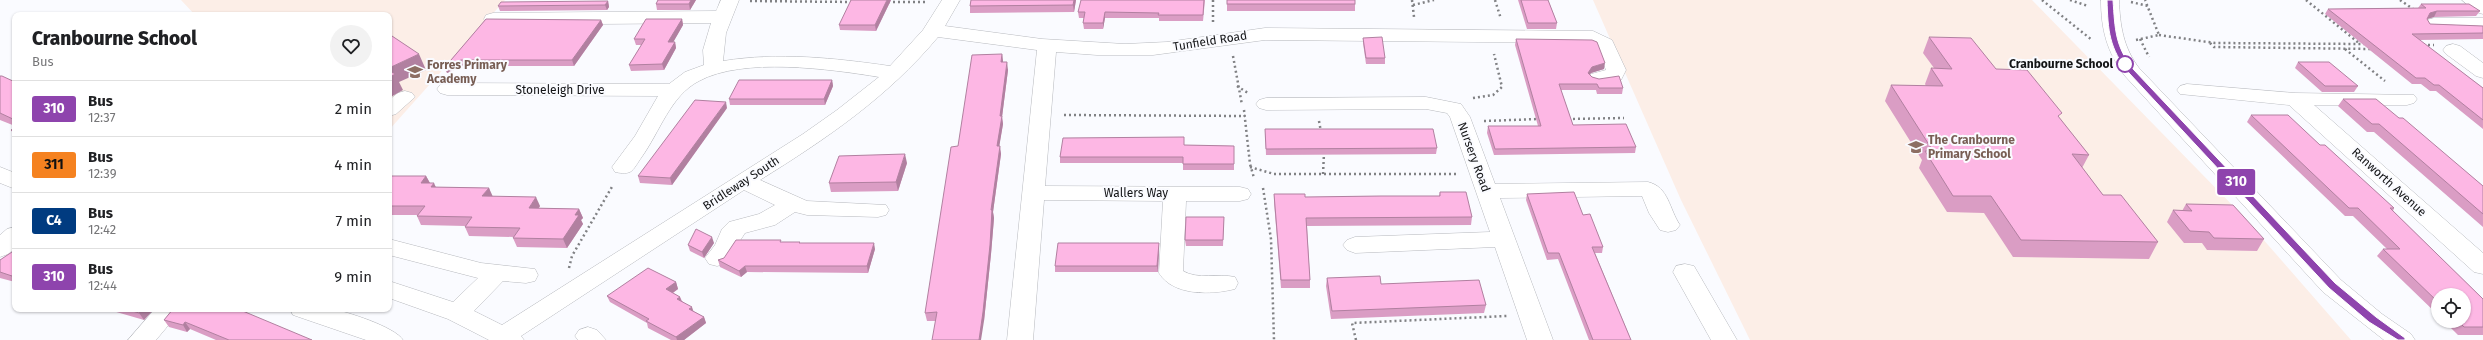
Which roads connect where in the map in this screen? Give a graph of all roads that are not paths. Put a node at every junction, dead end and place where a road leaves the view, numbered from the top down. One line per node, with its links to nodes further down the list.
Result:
1 (2471, 0): 5 (street)
2 (950, 1): 9 (street, Bridleway South)
3 (2120, 1): 56 (street)
4 (727, 6): 6 (street); 12 (street)
5 (2483, 8)
6 (493, 20)
7 (2434, 24): 8 (street)
8 (2483, 24)
9 (932, 30): 10 (street, Tunfield Road); 14 (street, Bridleway South)
10 (1047, 46): 15 (street, Tunfield Road); 29 (street)
11 (2446, 47): 13 (street)
12 (714, 67): 14 (street); 17 (street)
13 (2483, 72)
14 (894, 73): 27 (street, Bridleway South)
15 (1598, 78)
16 (447, 89): 17 (street, Stoneleigh Drive)
17 (672, 90): 24 (street)
18 (2187, 90): 20 (street)
19 (405, 97): 23 (street)
20 (2295, 99): 21 (street); 41 (street, Ranworth Avenue)
21 (2407, 99)
22 (1266, 104): 28 (street, Nursery Road)
23 (392, 108)
24 (623, 167)
25 (0, 174): 26 (street)
26 (12, 180)
27 (743, 181): 32 (street); 50 (street, Bridleway South)
28 (1483, 182): 34 (street); 36 (street, Nursery Road)
29 (1033, 193): 30 (street, Wallers Way); 53 (street)
30 (1175, 194): 31 (street, Wallers Way); 45 (street)
31 (1240, 194)
32 (792, 204): 33 (street); 40 (street)
33 (878, 210)
34 (1668, 226)
35 (12, 237): 38 (street)
36 (1504, 239): 37 (street); 54 (street, Nursery Road)
37 (1355, 245)
38 (0, 249)
39 (392, 249): 43 (street)
40 (717, 258)
41 (2483, 266)
42 (1685, 272): 55 (street)
43 (498, 273): 44 (street); 49 (street)
44 (526, 275)
45 (1226, 283)
46 (392, 290): 49 (street)
47 (167, 312): 51 (street)
48 (312, 312): 52 (street)
49 (457, 313): 50 (street)
50 (507, 337)
51 (141, 340)
52 (390, 340)
53 (1020, 340)
54 (1540, 340)
55 (1724, 340)
56 (2402, 340)

